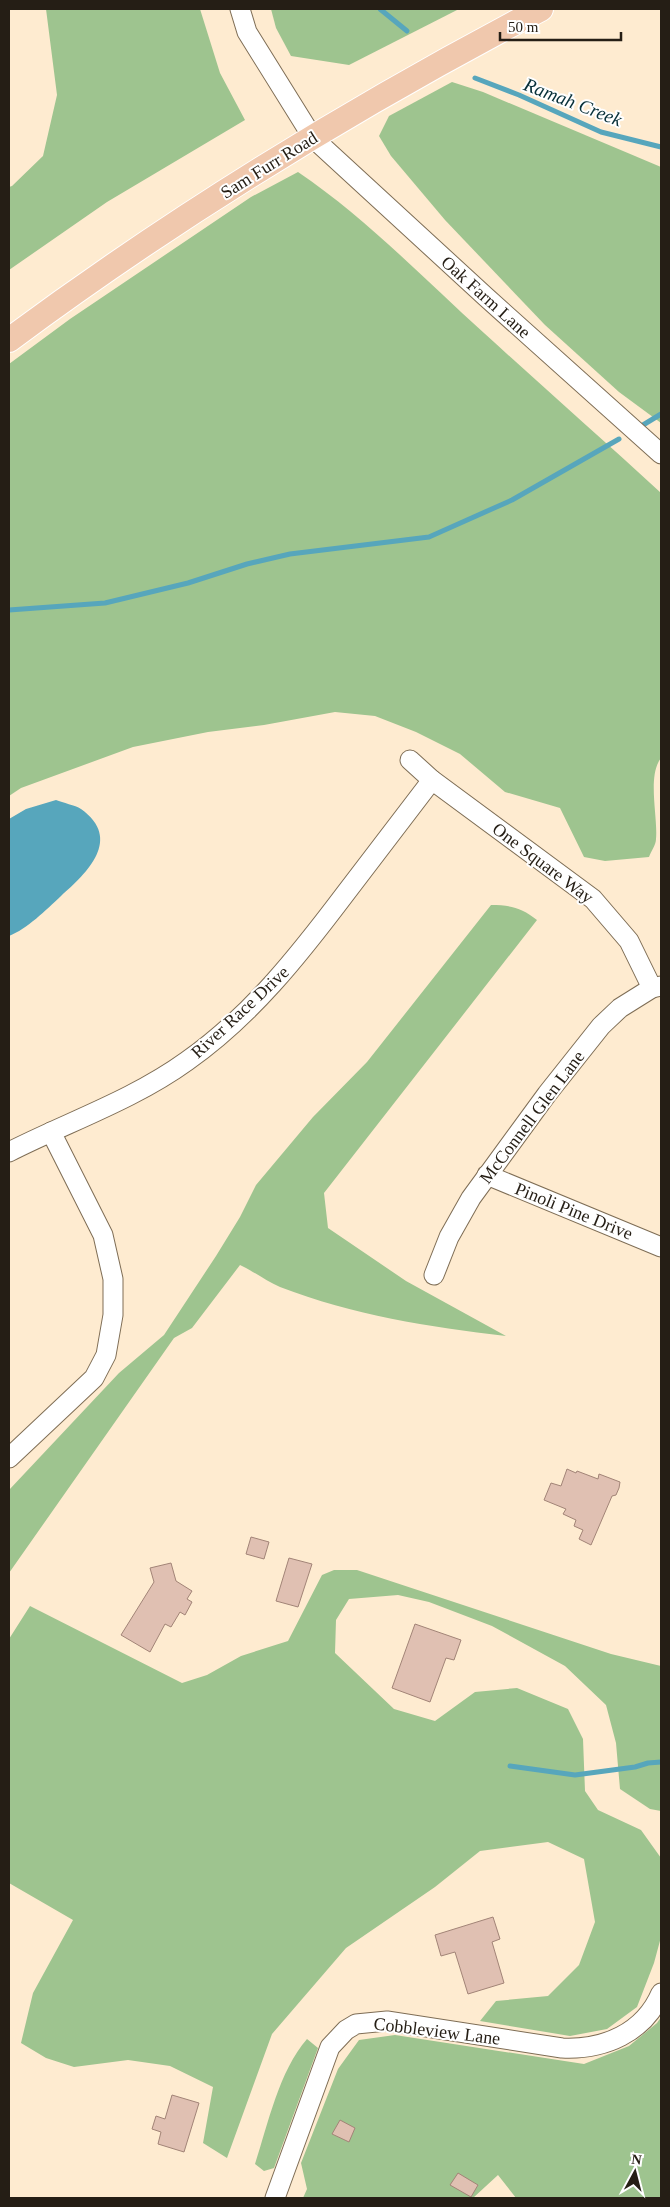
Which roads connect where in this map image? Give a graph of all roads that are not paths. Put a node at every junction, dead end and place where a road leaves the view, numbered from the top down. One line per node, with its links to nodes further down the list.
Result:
1 (240, 9): 3 (street, Oak Farm Lane)
2 (539, 9): 3 (main road, Sam Furr Road)
3 (313, 138): 4 (main road, Sam Furr Road); 5 (street, Oak Farm Lane)
4 (9, 340)
5 (661, 454)
6 (410, 760): 7 (street, One Square Way)
7 (432, 780): 8 (street, One Square Way); 9 (street, River Race Drive)
8 (656, 987): 11 (street, McConnell Glen Lane)
9 (51, 1132): 10 (street, River Race Drive); 14 (street)
10 (9, 1152)
11 (487, 1176): 12 (street, Pinoli Pine Drive); 13 (street, McConnell Glen Lane)
12 (661, 1247)
13 (434, 1275)
14 (9, 1458)
15 (661, 1992): 16 (street, Cobbleview Lane)
16 (274, 2198)

